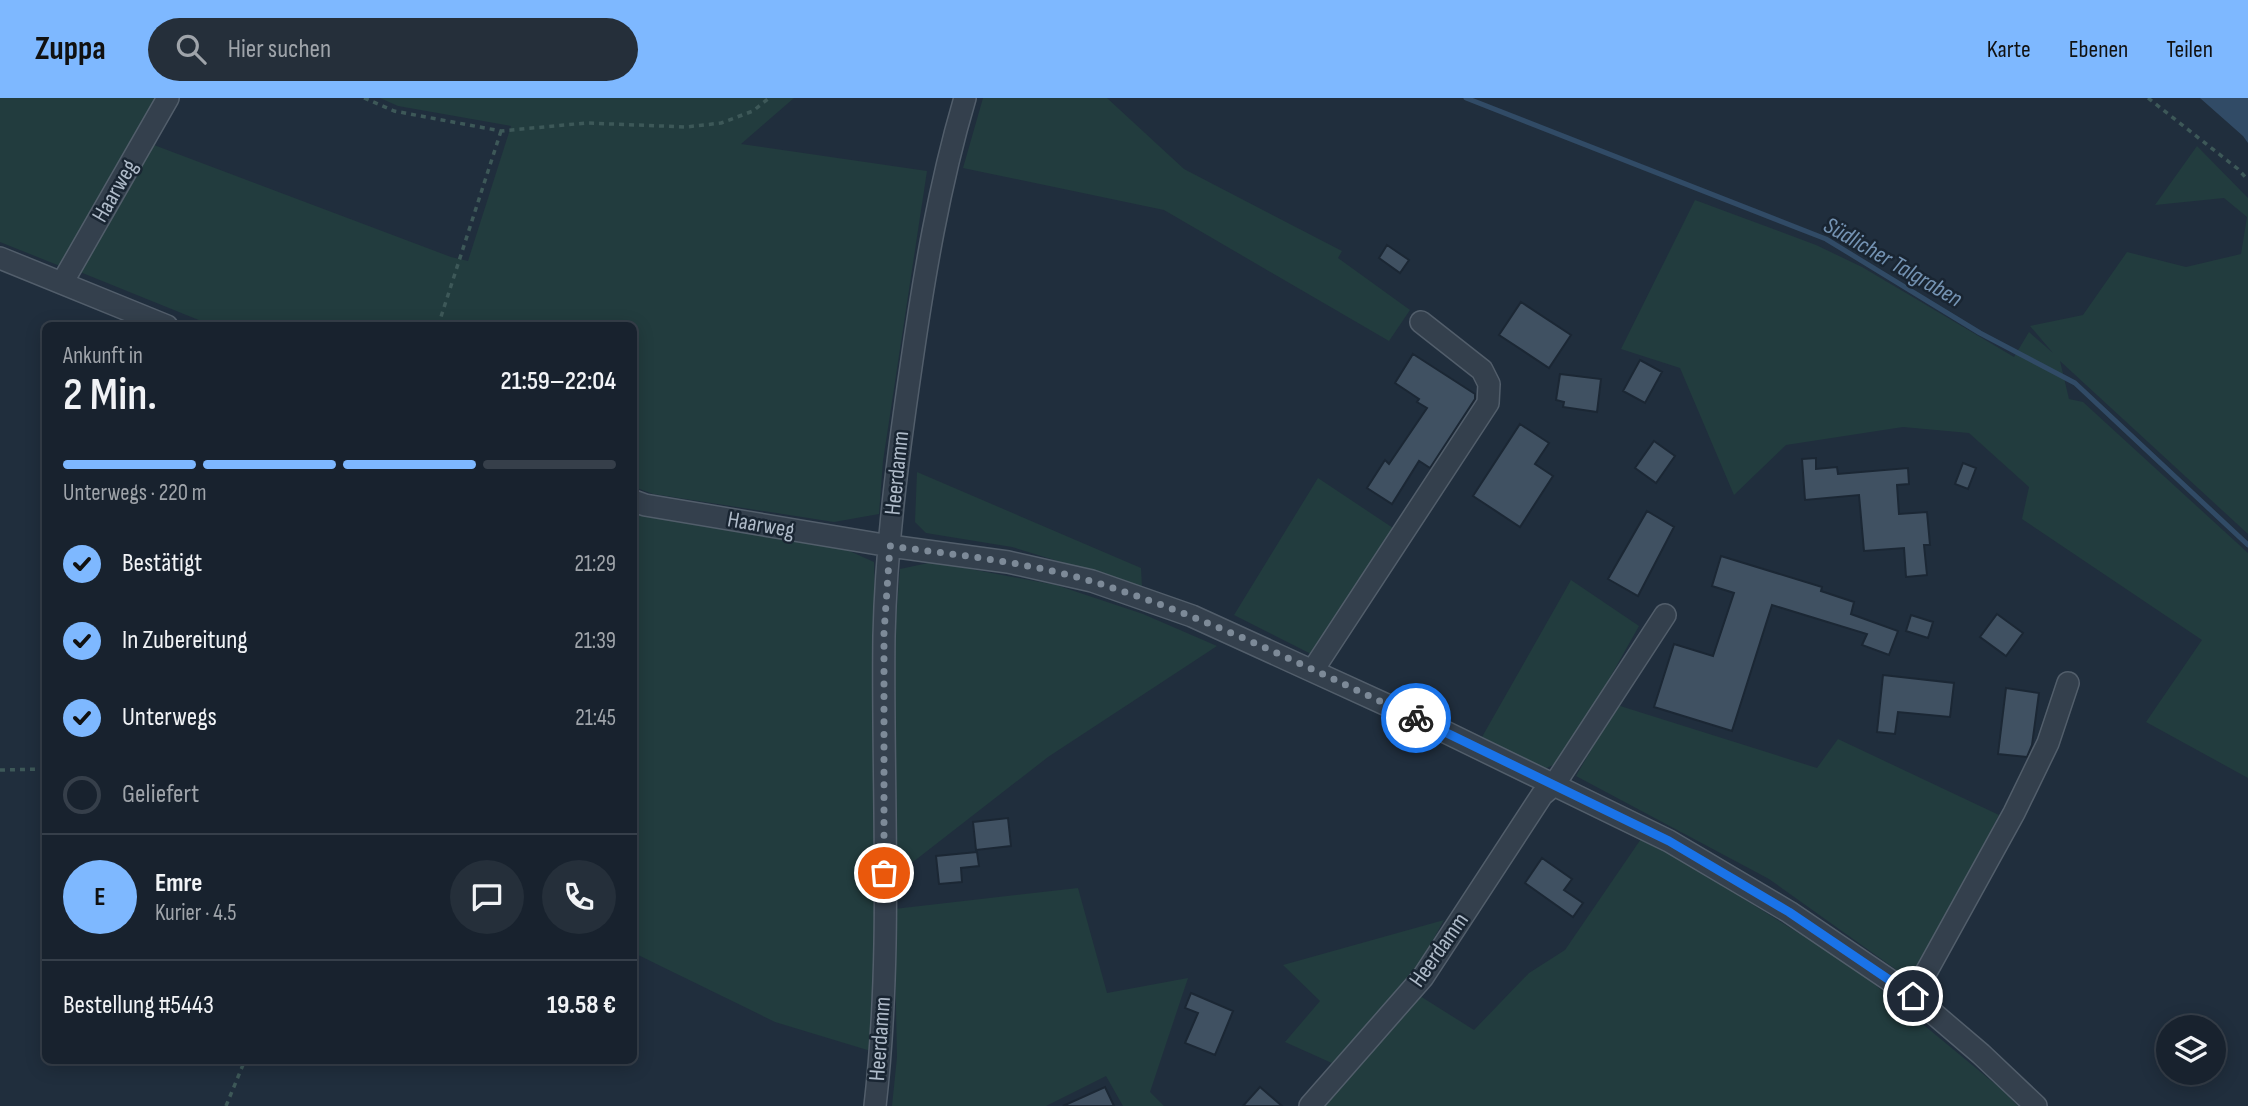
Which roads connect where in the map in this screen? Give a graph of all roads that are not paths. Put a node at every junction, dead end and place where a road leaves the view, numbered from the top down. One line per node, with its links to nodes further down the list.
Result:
1 (168, 98): 4 (street, Haarweg)
2 (965, 98): 8 (street, Heerdamm)
3 (0, 258): 4 (street)
4 (62, 283): 5 (street)
5 (157, 322)
6 (1421, 322): 10 (street)
7 (637, 502): 8 (street, Haarweg)
8 (890, 546): 10 (street, Haarweg); 14 (street, Heerdamm)
9 (1665, 615): 12 (street, Heerdamm)
10 (1313, 670): 12 (street, Haarweg)
11 (2068, 683): 13 (street)
12 (1554, 785): 13 (street, Haarweg); 15 (street, Heerdamm)
13 (1913, 996): 16 (street, Haarweg)
14 (876, 1106)
15 (1310, 1106)
16 (2036, 1106)

